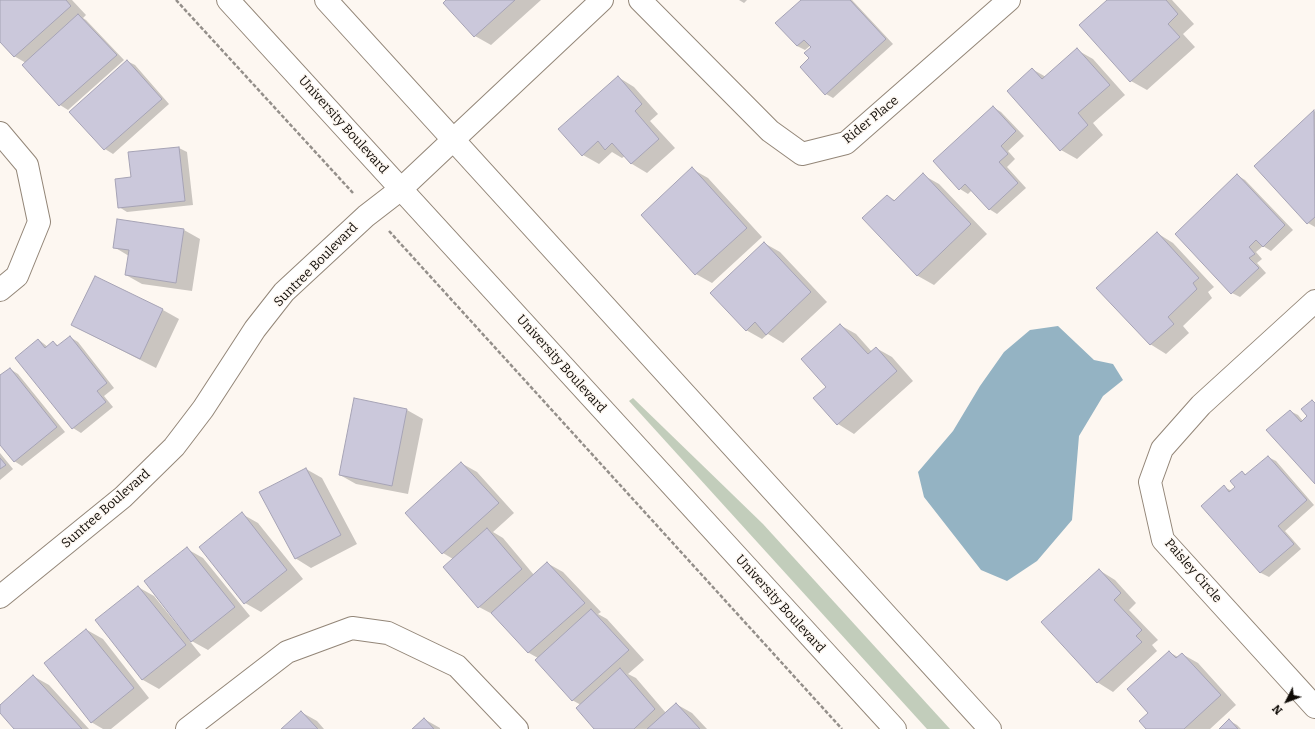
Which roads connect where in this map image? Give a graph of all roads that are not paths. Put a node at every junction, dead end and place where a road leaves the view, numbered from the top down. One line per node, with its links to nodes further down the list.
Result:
1 (228, 0): 8 (street, University Boulevard)
2 (326, 0): 7 (street)
3 (602, 0): 7 (street, Suntree Boulevard)
4 (640, 0): 5 (street, Rider Place)
5 (1009, 0)
6 (0, 133): 9 (street)
7 (453, 140): 8 (street, Suntree Boulevard); 16 (street)
8 (401, 189): 11 (street, Suntree Boulevard); 15 (street, University Boulevard)
9 (0, 290)
10 (1315, 300): 12 (street, Paisley Circle)
11 (0, 597)
12 (1315, 707)
13 (187, 729): 14 (street)
14 (517, 729)
15 (895, 729)
16 (990, 729)

